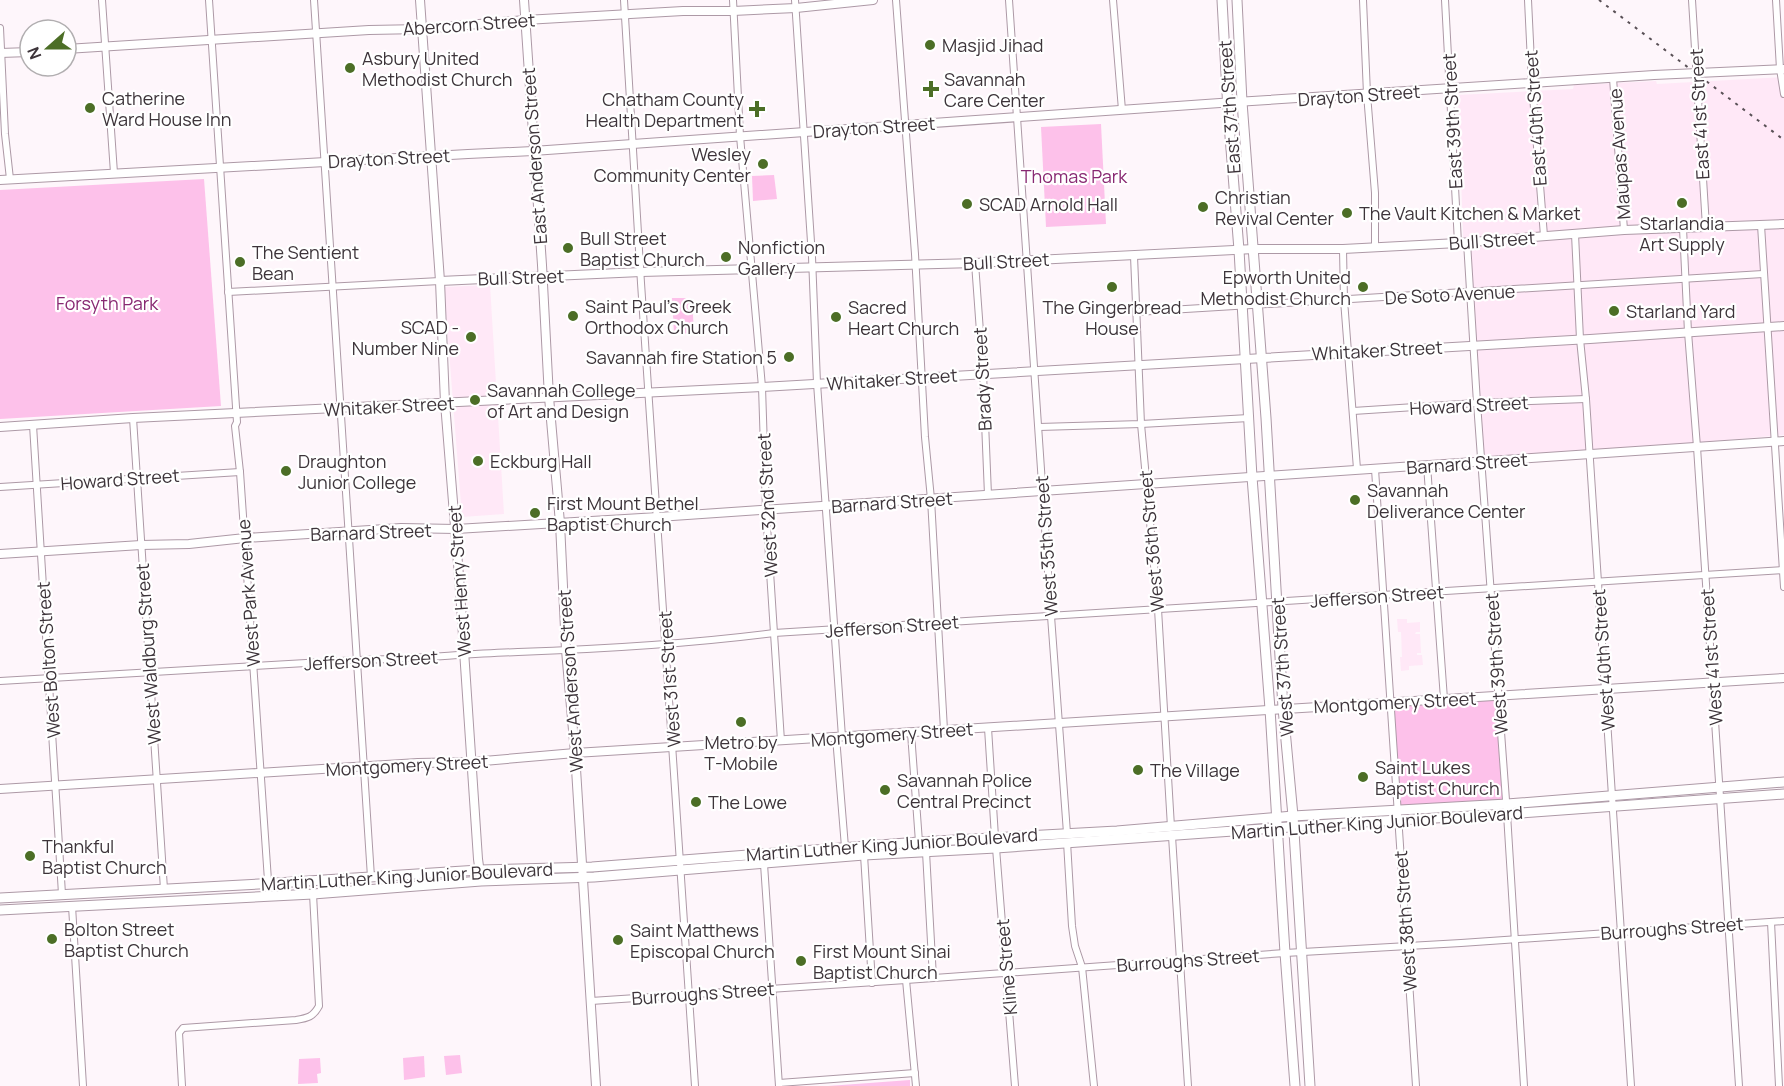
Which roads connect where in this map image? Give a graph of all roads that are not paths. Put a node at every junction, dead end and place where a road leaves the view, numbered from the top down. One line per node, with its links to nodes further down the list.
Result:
1 (102, 0): 27 (street)
2 (209, 0): 26 (street, West Park Avenue)
3 (314, 0): 25 (street)
4 (420, 0): 24 (main road, West Henry Street)
5 (524, 0): 22 (main road, East Anderson Street)
6 (624, 0): 21 (street, West 31st Street)
7 (733, 0): 20 (street, West 32nd Street)
8 (873, 0): 19 (main road, Abercorn Street)
9 (896, 0): 42 (street)
10 (1009, 0): 41 (street, West 35th Street)
11 (1113, 0): 40 (street)
12 (1222, 0): 39 (main road, East 37th Street)
13 (1238, 0): 38 (main road, East 37th Street)
14 (1363, 0): 36 (street)
15 (1445, 0): 35 (street, East 39th Street)
16 (1527, 0): 34 (street, East 40th Street)
17 (1692, 0): 32 (street, East 41st Street)
18 (1776, 0): 31 (street)
19 (796, 4): 20 (main road, Abercorn Street); 43 (street)
20 (734, 11): 21 (main road, Abercorn Street); 44 (street, West 32nd Street)
21 (625, 14): 22 (main road, Abercorn Street); 45 (street, West 31st Street)
22 (525, 20): 24 (main road, Abercorn Street); 46 (main road, East Anderson Street)
23 (0, 28): 30 (street)
24 (422, 29): 25 (main road, Abercorn Street); 47 (main road, West Henry Street)
25 (316, 34): 26 (main road, Abercorn Street); 48 (street)
26 (212, 40): 27 (main road, Abercorn Street); 49 (street, West Park Avenue)
27 (105, 47): 28 (main road, Abercorn Street); 50 (street)
28 (78, 49)
29 (18, 52): 30 (main road)
30 (1, 53): 51 (street)
31 (1782, 69): 32 (main road, Drayton Street); 37 (street)
32 (1697, 74): 33 (main road, Drayton Street); 55 (street, East 41st Street)
33 (1613, 78): 34 (main road, Drayton Street); 57 (street, Maupas Avenue)
34 (1532, 83): 35 (main road, Drayton Street); 59 (street, East 40th Street)
35 (1450, 89): 36 (main road, Drayton Street); 61 (street, East 39th Street)
36 (1367, 94): 38 (main road, Drayton Street); 62 (street)
37 (1784, 94)
38 (1242, 102): 39 (main road, Drayton Street); 63 (main road, East 37th Street)
39 (1227, 103): 40 (main road, Drayton Street); 65 (main road, East 37th Street)
40 (1122, 110): 41 (main road, Drayton Street)
41 (1017, 117): 42 (main road, Drayton Street); 67 (street, West 35th Street)
42 (906, 124): 43 (main road, Drayton Street); 69 (street)
43 (804, 132): 44 (main road, Drayton Street); 70 (street)
44 (740, 136): 45 (main road, Drayton Street); 71 (street, West 32nd Street)
45 (632, 143): 46 (main road, Drayton Street); 72 (street, West 31st Street)
46 (533, 151): 47 (main road, Drayton Street); 74 (main road, East Anderson Street)
47 (430, 156): 48 (main road, Drayton Street); 76 (main road, West Henry Street)
48 (325, 161): 49 (main road, Drayton Street); 78 (street)
49 (219, 167): 50 (main road, Drayton Street); 79 (street, West Park Avenue)
50 (114, 173): 51 (main road, Drayton Street)
51 (10, 179): 52 (main road, Drayton Street)
52 (0, 180)
53 (1784, 224): 54 (main road, Bull Street)
54 (1761, 225): 55 (main road, Bull Street); 73 (street)
55 (1706, 227): 56 (main road, Bull Street)
56 (1683, 228): 57 (main road, Bull Street); 75 (street, West 41st Street)
57 (1624, 230): 58 (main road, Bull Street)
58 (1575, 234): 59 (main road, Bull Street); 77 (street, West 40th Street)
59 (1544, 236): 60 (main road, Bull Street)
60 (1467, 242): 61 (main road, Bull Street); 80 (street, West 39th Street)
61 (1458, 243): 62 (main road, Bull Street)
62 (1375, 246): 64 (main road, Bull Street)
63 (1254, 249): 64 (main road, Bull Street); 65 (main road, Bull Street); 82 (main road, West 37th Street)
64 (1343, 249): 81 (street)
65 (1239, 250): 66 (main road, Bull Street); 83 (main road, West 37th Street)
66 (1134, 256): 67 (main road, Bull Street); 84 (street, West 36th Street)
67 (1026, 260): 68 (main road, Bull Street); 94 (street, West 35th Street)
68 (975, 263): 69 (main road, Bull Street); 95 (street, Brady Street)
69 (915, 265): 70 (main road, Bull Street); 96 (street)
70 (812, 268): 71 (main road, Bull Street); 97 (street)
71 (752, 269): 72 (main road, Bull Street); 98 (street, West 32nd Street)
72 (641, 272): 74 (main road, Bull Street); 99 (street, West 31st Street)
73 (1764, 274): 75 (street, De Soto Avenue); 86 (street)
74 (543, 276): 76 (main road, Bull Street); 100 (main road, West Anderson Street)
75 (1686, 279): 77 (street, De Soto Avenue); 87 (street, West 41st Street)
76 (440, 281): 78 (street, Bull Street); 102 (main road, West Henry Street)
77 (1577, 286): 80 (street, De Soto Avenue); 88 (street, West 40th Street)
78 (333, 287): 79 (street, Bull Street); 104 (street)
79 (228, 288): 106 (street, West Park Avenue)
80 (1470, 293): 81 (street, De Soto Avenue); 89 (street, West 39th Street)
81 (1344, 300): 82 (street, De Soto Avenue); 90 (street)
82 (1256, 305): 83 (street, De Soto Avenue); 91 (main road, West 37th Street)
83 (1241, 306): 84 (street, De Soto Avenue); 92 (main road, West 37th Street)
84 (1136, 312): 93 (street, West 36th Street)
85 (1784, 326): 86 (main road, Whitaker Street)
86 (1767, 327): 87 (main road, Whitaker Street); 113 (street)
87 (1688, 332): 88 (main road, Whitaker Street); 114 (street, West 41st Street)
88 (1580, 339): 89 (main road, Whitaker Street); 101 (street, West 40th Street)
89 (1473, 345): 90 (main road, Whitaker Street); 103 (street, West 39th Street)
90 (1348, 352): 91 (main road, Whitaker Street); 105 (street)
91 (1261, 357): 92 (main road, Whitaker Street); 121 (main road, West 37th Street)
92 (1245, 358): 93 (main road, Whitaker Street); 108 (main road, West 37th Street)
93 (1138, 364): 94 (main road, Whitaker Street); 109 (street, West 36th Street)
94 (1034, 370): 95 (main road, Whitaker Street); 112 (street, West 35th Street)
95 (983, 373): 96 (main road, Whitaker Street); 128 (street, Brady Street)
96 (921, 377): 97 (main road, Whitaker Street); 129 (street)
97 (817, 384): 98 (main road, Whitaker Street); 130 (street)
98 (762, 387): 99 (main road, Whitaker Street); 131 (street, West 32nd Street)
99 (649, 392): 100 (main road, Whitaker Street); 132 (street, West 31st Street)
100 (549, 397): 102 (main road, Whitaker Street); 133 (main road, West Anderson Street)
101 (1586, 399): 103 (street, Howard Street); 115 (street, West 40th Street)
102 (446, 403): 104 (main road, Whitaker Street); 134 (main road, West Henry Street)
103 (1477, 403): 105 (street, Howard Street); 116 (street, West 39th Street)
104 (341, 408): 106 (main road, Whitaker Street); 135 (street)
105 (1353, 411): 118 (street)
106 (237, 414): 107 (main road, Whitaker Street); 120 (street, West Park Avenue)
107 (133, 418): 110 (main road, Whitaker Street); 123 (street, West Waldburg Street)
108 (1250, 418): 109 (street); 122 (main road, West 37th Street)
109 (1142, 424): 112 (street); 125 (street, West 36th Street)
110 (33, 425): 111 (main road, Whitaker Street); 124 (street, West Bolton Street)
111 (0, 427)
112 (1039, 428): 127 (street, West 35th Street)
113 (1779, 442): 114 (main road, Barnard Street); 140 (street)
114 (1697, 447): 115 (main road, Barnard Street); 141 (street, West 41st Street)
115 (1589, 454): 116 (main road, Barnard Street); 142 (street, West 40th Street)
116 (1482, 462): 117 (main road, Barnard Street); 144 (street, West 39th Street)
117 (1427, 465): 119 (main road, Barnard Street); 145 (street)
118 (1357, 469): 119 (main road, Barnard Street); 121 (main road, Barnard Street)
119 (1375, 469): 146 (street, West 38th Street)
120 (240, 472): 123 (street, Howard Street); 136 (street, West Park Avenue)
121 (1269, 475): 122 (main road, Barnard Street); 147 (main road, West 37th Street)
122 (1252, 477): 125 (main road, Barnard Street); 148 (main road, West 37th Street)
123 (137, 478): 124 (street, Howard Street); 137 (street, West Waldburg Street)
124 (37, 484): 126 (street, Howard Street); 138 (street, West Bolton Street)
125 (1146, 485): 127 (main road, Barnard Street); 149 (street, West 36th Street)
126 (0, 487)
127 (1043, 491): 128 (main road, Barnard Street); 150 (street, West 35th Street)
128 (988, 495): 129 (main road, Barnard Street)
129 (931, 499): 130 (main road, Barnard Street); 151 (street)
130 (826, 506): 131 (main road, Barnard Street); 152 (street)
131 (766, 510): 132 (main road, Barnard Street); 153 (street, West 32nd Street)
132 (658, 517): 133 (main road, Barnard Street); 154 (street, West 31st Street)
133 (560, 523): 134 (main road, Barnard Street); 155 (main road, West Anderson Street)
134 (456, 529): 135 (main road, Barnard Street); 156 (main road, West Henry Street)
135 (349, 532): 136 (main road, Barnard Street); 157 (street)
136 (245, 538): 137 (main road, Barnard Street); 158 (street, West Park Avenue)
137 (141, 545): 138 (main road, Barnard Street); 159 (street, West Waldburg Street)
138 (41, 551): 139 (main road, Barnard Street); 161 (street, West Bolton Street)
139 (0, 554)
140 (1783, 570): 141 (street, Jefferson Street); 143 (street)
141 (1706, 575): 142 (street, Jefferson Street); 163 (street, West 41st Street)
142 (1598, 582): 144 (street, Jefferson Street); 164 (street, West 40th Street)
143 (1784, 586)
144 (1491, 588): 145 (street, Jefferson Street); 165 (street, West 39th Street)
145 (1437, 592): 146 (street, Jefferson Street); 166 (street)
146 (1384, 595): 147 (street, Jefferson Street); 167 (street, West 38th Street)
147 (1277, 602): 148 (street, Jefferson Street); 168 (main road, West 37th Street)
148 (1261, 603): 149 (street, Jefferson Street); 169 (main road, West 37th Street)
149 (1158, 609): 150 (street, Jefferson Street); 170 (street, West 36th Street)
150 (1051, 616): 151 (street, Jefferson Street); 171 (street, West 35th Street)
151 (937, 623): 152 (street, Jefferson Street); 173 (street)
152 (835, 630): 153 (street, Jefferson Street); 175 (street)
153 (774, 633): 154 (street, Jefferson Street); 176 (street, West 32nd Street)
154 (666, 644): 155 (street, Jefferson Street); 177 (street, West 31st Street)
155 (566, 651): 156 (street, Jefferson Street); 178 (main road, West Anderson Street)
156 (465, 656): 157 (street, Jefferson Street); 179 (main road, West Henry Street)
157 (358, 660): 158 (street, Jefferson Street); 180 (street)
158 (253, 666): 159 (street, Jefferson Street); 181 (street, West Park Avenue)
159 (150, 673): 161 (street, Jefferson Street); 182 (street, West Waldburg Street)
160 (1784, 678): 163 (main road, Montgomery Street)
161 (50, 679): 162 (street, Jefferson Street); 184 (street, West Bolton Street)
162 (0, 681)
163 (1713, 682): 164 (main road, Montgomery Street); 185 (street, West 41st Street)
164 (1605, 689): 165 (main road, Montgomery Street); 188 (street, West 40th Street)
165 (1498, 696): 166 (main road, Montgomery Street); 191 (street, West 39th Street)
166 (1444, 699): 167 (main road, Montgomery Street)
167 (1391, 702): 168 (main road, Montgomery Street); 192 (street, West 38th Street)
168 (1284, 708): 169 (main road, Montgomery Street); 193 (main road, West 37th Street)
169 (1270, 709): 170 (main road, Montgomery Street); 194 (main road, West 37th Street)
170 (1165, 717): 171 (main road, Montgomery Street); 195 (street, West 36th Street)
171 (1058, 723): 172 (main road, Montgomery Street); 197 (street, West 35th Street)
172 (988, 728): 173 (main road, Montgomery Street); 196 (street)
173 (944, 730): 174 (main road, Montgomery Street)
174 (911, 733): 175 (main road, Montgomery Street); 198 (street)
175 (839, 737): 176 (main road, Montgomery Street); 199 (street)
176 (781, 741): 177 (main road, Montgomery Street)
177 (673, 747): 178 (main road, Montgomery Street); 203 (street, West 31st Street)
178 (575, 753): 179 (main road, Montgomery Street); 206 (main road, West Anderson Street)
179 (472, 762): 180 (main road, Montgomery Street); 205 (main road, West Henry Street)
180 (365, 767): 181 (main road, Montgomery Street); 207 (street)
181 (260, 773): 182 (main road, Montgomery Street); 209 (street, West Park Avenue)
182 (157, 780): 184 (main road, Montgomery Street); 210 (street, West Waldburg Street)
183 (1784, 782): 185 (main road, Martin Luther King Junior Boulevard)
184 (57, 786): 186 (main road, Montgomery Street); 211 (street, West Bolton Street)
185 (1719, 787): 188 (main road, Martin Luther King Junior Boulevard); 189 (street, West 41st Street)
186 (0, 789)
187 (1784, 794): 189 (main road, Martin Luther King Junior Boulevard)
188 (1611, 795): 190 (street, West 40th Street); 191 (main road, Martin Luther King Junior Boulevard)
189 (1720, 799): 190 (main road, Martin Luther King Junior Boulevard); 219 (street, West 41st Street)
190 (1612, 806): 191 (main road, Martin Luther King Junior Boulevard); 220 (street, West 40th Street)
191 (1507, 809): 192 (main road, Martin Luther King Junior Boulevard); 221 (street, West 39th Street)
192 (1399, 815): 193 (main road, Martin Luther King Junior Boulevard); 222 (street, West 38th Street)
193 (1293, 822): 194 (main road, Martin Luther King Junior Boulevard); 223 (main road, West 37th Street)
194 (1276, 823): 195 (main road, Martin Luther King Junior Boulevard); 224 (main road, West 37th Street)
195 (1171, 832): 197 (main road, Martin Luther King Junior Boulevard); 225 (street, West 36th Street)
196 (995, 837): 197 (main road, Martin Luther King Junior Boulevard); 198 (main road, Martin Luther King Junior Boulevard)
197 (1067, 837): 200 (main road, Martin Luther King Junior Boulevard); 226 (street, West 35th Street)
198 (919, 842): 199 (main road, Martin Luther King Junior Boulevard)
199 (844, 847): 203 (main road, Martin Luther King Junior Boulevard)
200 (996, 848): 201 (main road, Martin Luther King Junior Boulevard); 227 (street, Kline Street)
201 (927, 852): 202 (main road, Martin Luther King Junior Boulevard); 228 (street)
202 (864, 855): 204 (main road, Martin Luther King Junior Boulevard); 230 (street)
203 (681, 864): 204 (main road, Martin Luther King Junior Boulevard); 206 (main road, Martin Luther King Junior Boulevard); 232 (street, West 31st Street)
204 (764, 864): 231 (street)
205 (480, 870): 206 (main road, Martin Luther King Junior Boulevard); 207 (main road, Martin Luther King Junior Boulevard); 208 (main road, West Henry Street)
206 (582, 872): 208 (main road, Martin Luther King Junior Boulevard); 233 (main road, West Anderson Street)
207 (371, 877): 209 (main road, Martin Luther King Junior Boulevard)
208 (481, 881): 212 (main road, Martin Luther King Junior Boulevard)
209 (268, 883): 210 (main road, Martin Luther King Junior Boulevard); 213 (street, West Park Avenue)
210 (164, 889): 211 (main road, Martin Luther King Junior Boulevard)
211 (62, 894): 214 (main road, Martin Luther King Junior Boulevard)
212 (313, 894): 213 (main road, Martin Luther King Junior Boulevard); 237 (street)
213 (269, 895): 215 (main road, Martin Luther King Junior Boulevard)
214 (0, 898)
215 (72, 906): 216 (main road, Martin Luther King Junior Boulevard); 236 (street)
216 (0, 910)
217 (1784, 921): 218 (street, Burroughs Street)
218 (1771, 922): 219 (street, Burroughs Street); 250 (street)
219 (1728, 925): 220 (street, Burroughs Street); 249 (street, West 41st Street)
220 (1620, 931): 221 (street, Burroughs Street); 248 (street, West 40th Street)
221 (1514, 940): 222 (street, Burroughs Street); 247 (street, West 39th Street)
222 (1407, 947): 223 (street, Burroughs Street); 246 (street, West 38th Street)
223 (1301, 952): 224 (street, Burroughs Street); 245 (main road, West 37th Street)
224 (1285, 953): 225 (street, Burroughs Street); 244 (main road, West 37th Street)
225 (1179, 961): 226 (street, Burroughs Street); 243 (street, West 36th Street)
226 (1082, 967): 227 (street, Burroughs Street); 242 (street, West 35th Street)
227 (1006, 973): 228 (street, Burroughs Street); 241 (street, Kline Street)
228 (933, 978): 229 (street, Burroughs Street)
229 (906, 980): 230 (street, Burroughs Street); 234 (street)
230 (872, 982): 231 (street, Burroughs Street)
231 (773, 989): 232 (street, Burroughs Street); 235 (street)
232 (689, 993): 233 (street, Burroughs Street); 239 (street, West 31st Street)
233 (591, 1001): 238 (main road, West Anderson Street)
234 (915, 1073): 235 (street); 240 (street)
235 (779, 1084)
236 (84, 1086)
237 (182, 1086)
238 (596, 1086)
239 (695, 1086)
240 (916, 1086)
241 (1015, 1086)
242 (1094, 1086)
243 (1188, 1086)
244 (1295, 1086)
245 (1310, 1086)
246 (1416, 1086)
247 (1524, 1086)
248 (1631, 1086)
249 (1739, 1086)
250 (1779, 1086)

